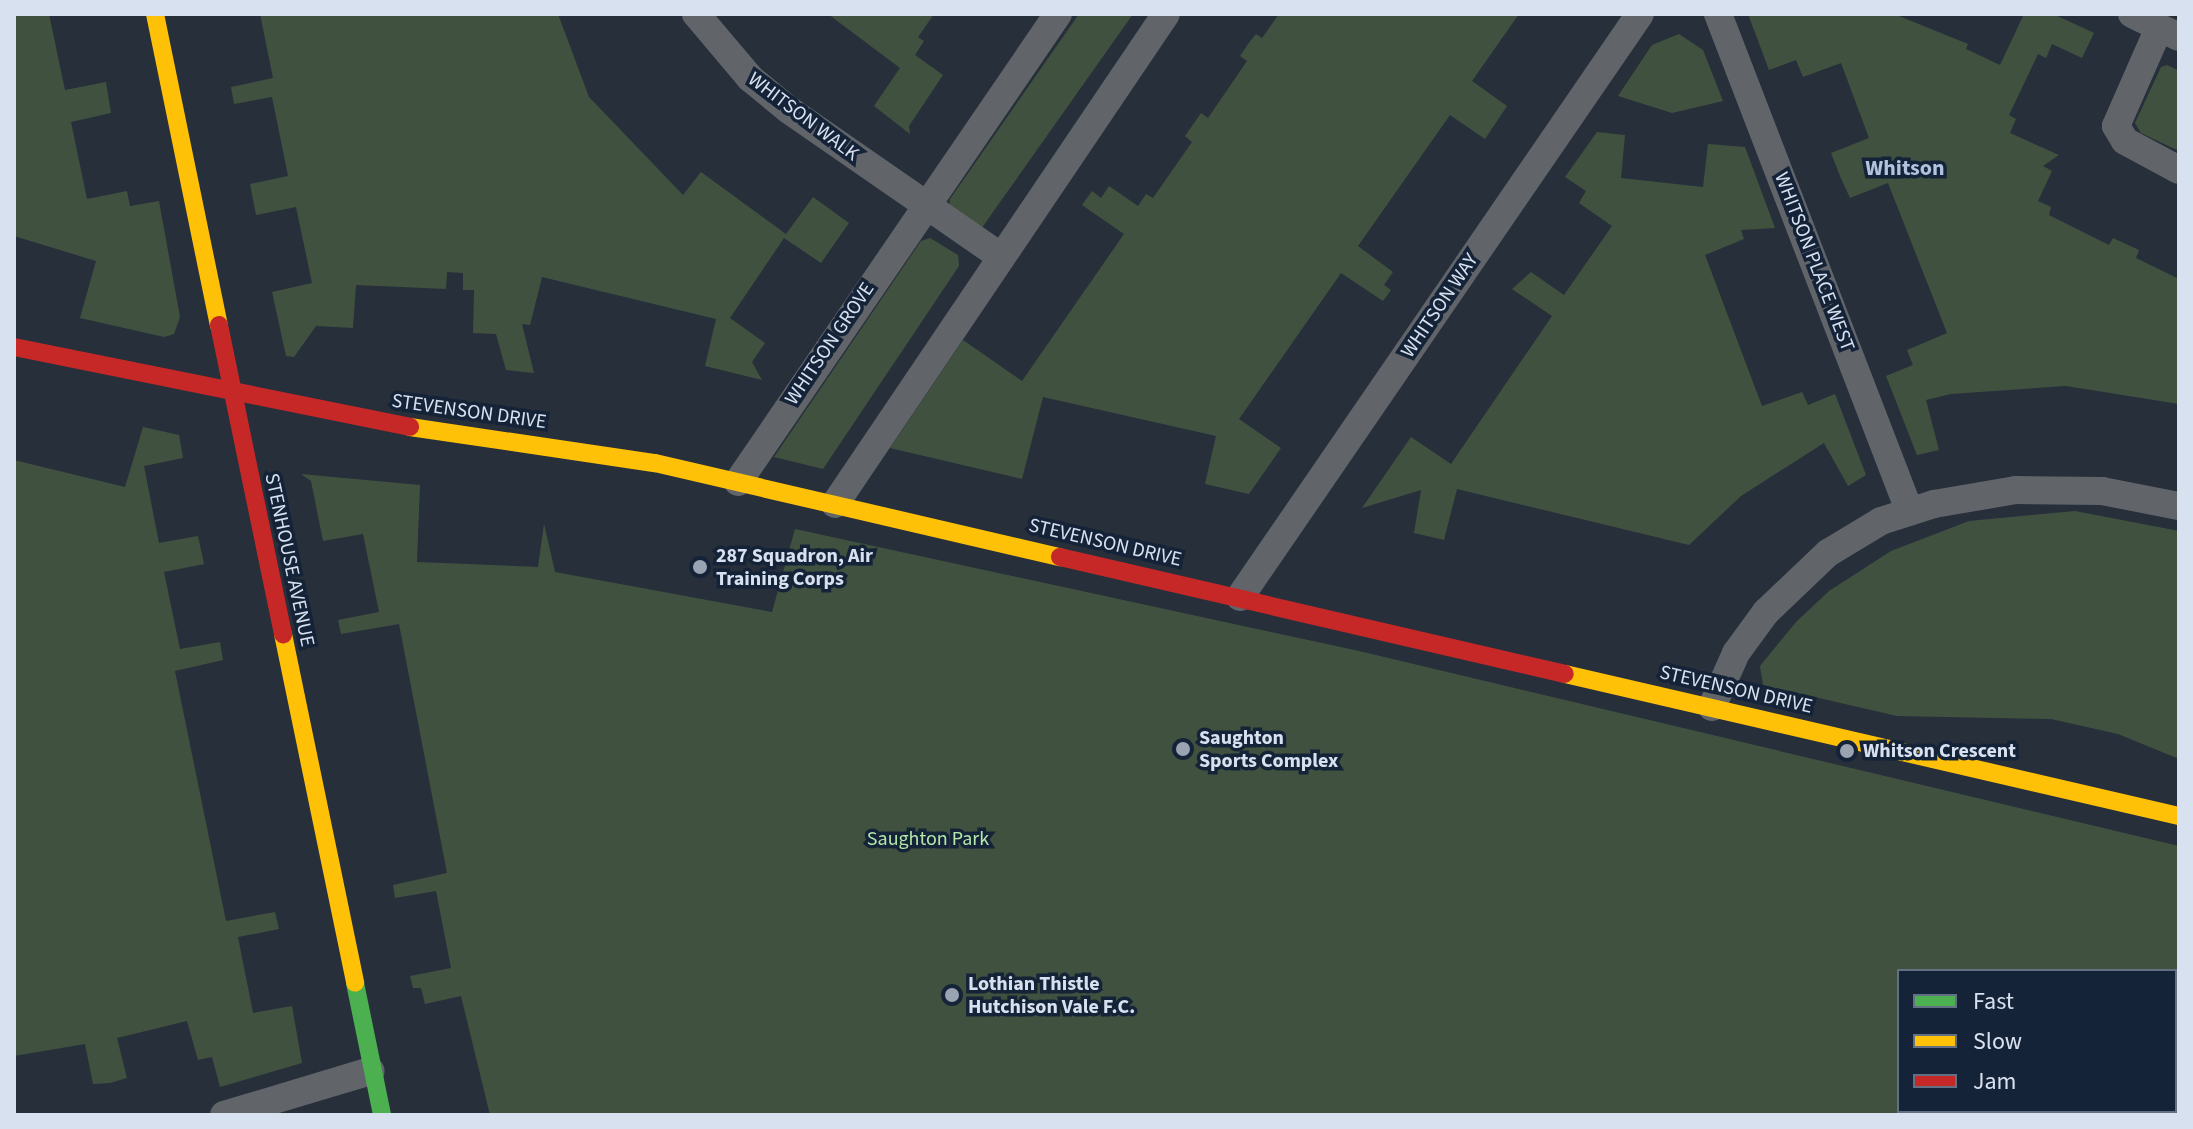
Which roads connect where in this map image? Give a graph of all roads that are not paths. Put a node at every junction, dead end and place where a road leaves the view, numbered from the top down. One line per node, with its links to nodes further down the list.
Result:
1 (155, 14): 13 (street, STENHOUSE AVENUE)
2 (696, 14): 10 (street, WHITSON WALK)
3 (1058, 14): 10 (street, WHITSON GROVE)
4 (1166, 14): 11 (street)
5 (1640, 14): 18 (street, WHITSON WAY)
6 (1718, 14): 17 (street, WHITSON PLACE WEST)
7 (2132, 14): 8 (street)
8 (2169, 32): 9 (street)
9 (2179, 170)
10 (923, 206): 11 (street); 14 (street, WHITSON GROVE)
11 (1000, 256): 15 (street)
12 (14, 347): 13 (street, STEVENSON DRIVE)
13 (232, 396): 14 (street, STEVENSON DRIVE); 21 (street, STENHOUSE AVENUE)
14 (738, 482): 15 (street, STEVENSON DRIVE)
15 (835, 504): 18 (street, STEVENSON DRIVE)
16 (2179, 506): 17 (street)
17 (1909, 510): 19 (street)
18 (1240, 597): 19 (street, STEVENSON DRIVE)
19 (1712, 707): 20 (street, STEVENSON DRIVE)
20 (2179, 816)
21 (371, 1071): 22 (street); 23 (street, STENHOUSE AVENUE)
22 (224, 1115)
23 (382, 1115)

